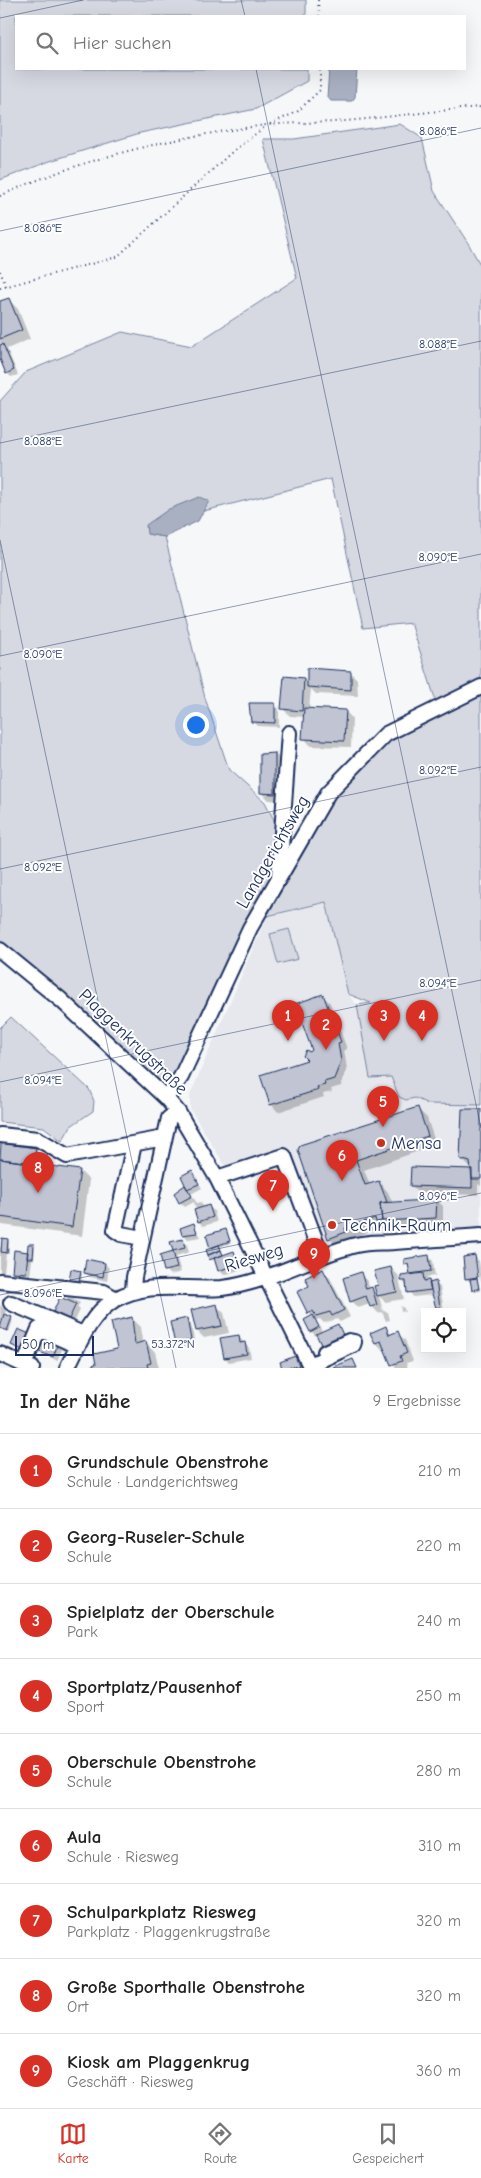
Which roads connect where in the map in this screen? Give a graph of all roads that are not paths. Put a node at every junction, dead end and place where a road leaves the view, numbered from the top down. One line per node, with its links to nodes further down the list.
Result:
1 (481, 687): 3 (street, Landgerichtsweg)
2 (289, 733): 3 (street)
3 (278, 879): 5 (street, Landgerichtsweg)
4 (0, 950): 5 (street, Plaggenkrugstraße)
5 (166, 1098): 6 (street, Plaggenkrugstraße)
6 (178, 1112): 8 (street); 10 (street, Plaggenkrugstraße)
7 (0, 1136): 9 (street)
8 (164, 1138): 9 (street); 12 (street)
9 (134, 1144): 12 (street)
10 (217, 1178): 13 (street); 14 (street, Plaggenkrugstraße)
11 (481, 1236): 13 (street, Riesweg)
12 (142, 1238): 16 (street)
13 (321, 1255): 14 (street, Riesweg)
14 (267, 1276): 16 (street, Riesweg); 23 (street, Plaggenkrugstraße)
15 (0, 1281): 17 (street)
16 (133, 1291): 17 (street, Riesweg)
17 (116, 1300): 20 (street, Riesweg)
18 (11, 1303): 20 (street)
19 (360, 1339): 23 (street)
20 (81, 1340): 22 (street); 24 (street, Riesweg)
21 (0, 1354): 22 (street)
22 (28, 1366)
23 (311, 1366)
24 (67, 1368)

